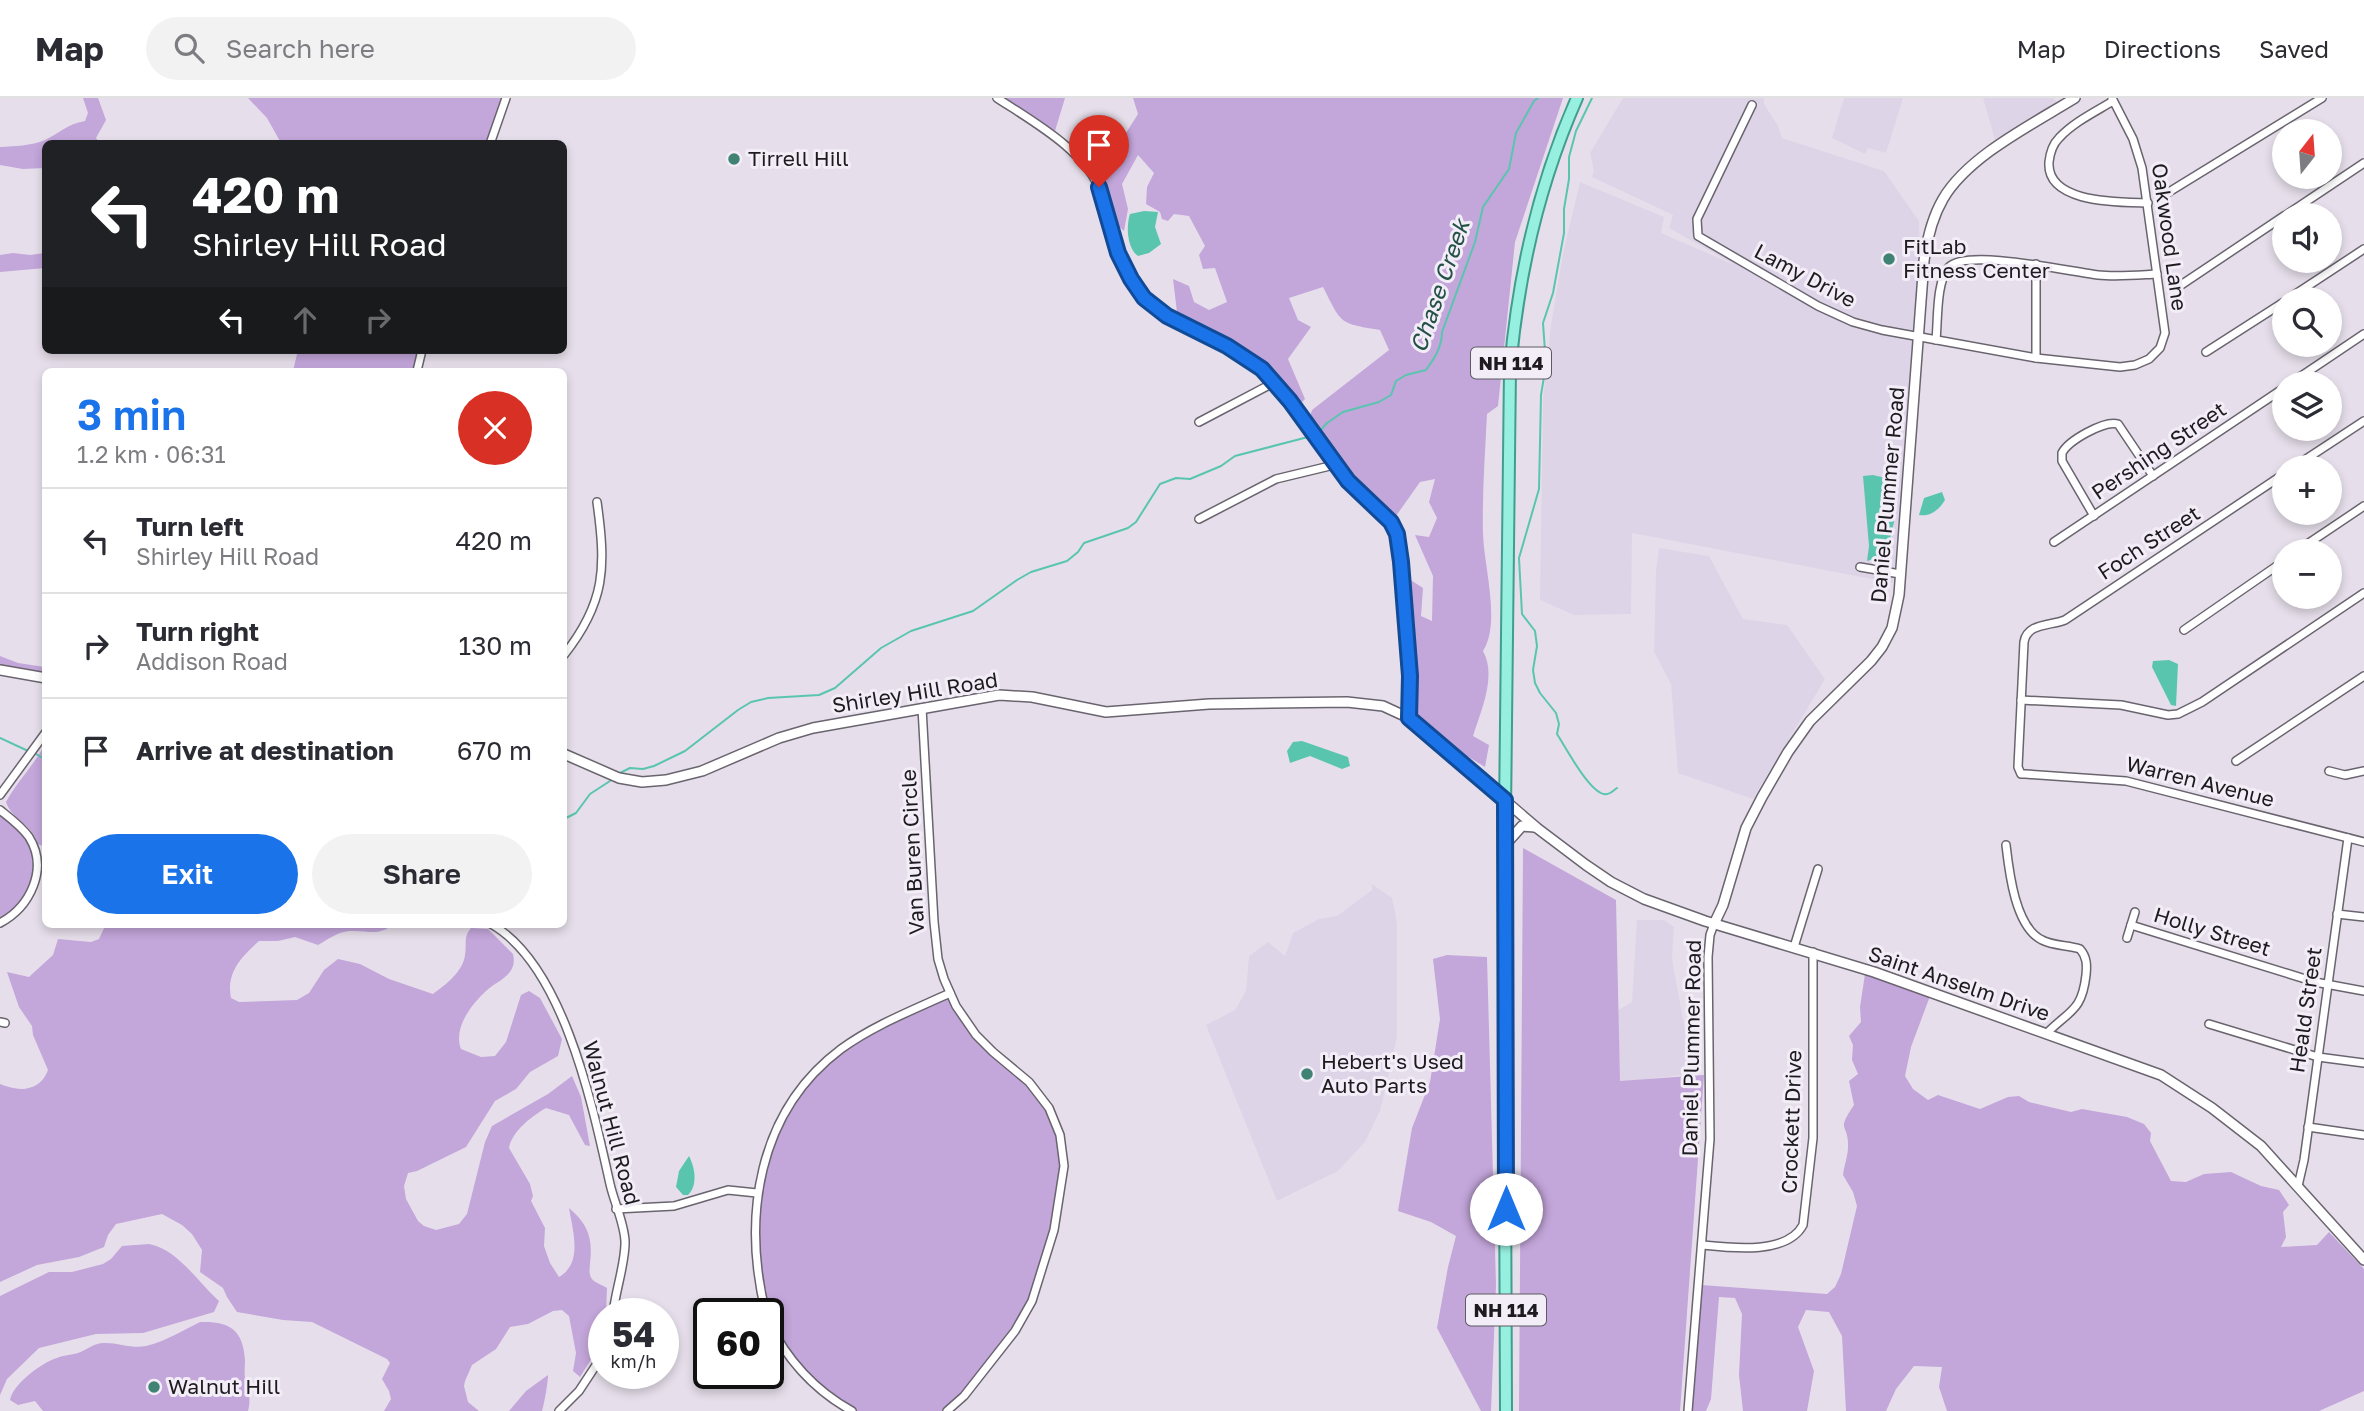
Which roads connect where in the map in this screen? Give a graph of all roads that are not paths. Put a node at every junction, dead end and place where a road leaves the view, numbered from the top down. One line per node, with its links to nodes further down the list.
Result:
1 (506, 98): 8 (street)
2 (997, 98): 26 (street)
3 (1577, 98): 58 (main road, NH 114)
4 (2075, 98): 21 (street, Daniel Plummer Road)
5 (2322, 98): 10 (street)
6 (2112, 99): 11 (street, Oakwood Lane); 11 (street)
7 (1752, 105): 21 (street, Lamy Drive)
8 (491, 140)
9 (2364, 163): 12 (street)
10 (2169, 192)
11 (2148, 203): 16 (street, Oakwood Lane)
12 (2304, 203)
13 (2272, 225): 17 (street)
14 (2364, 249): 18 (street)
15 (2036, 264): 16 (street); 22 (street); 24 (street)
16 (2157, 274): 24 (street, Oakwood Lane)
17 (2181, 285)
18 (2306, 287)
19 (2272, 310): 23 (street)
20 (2364, 334): 25 (street)
21 (1919, 337): 22 (street, Oakwood Lane); 42 (street, Daniel Plummer Road)
22 (1936, 340): 24 (street, Oakwood Lane)
23 (2206, 352)
24 (2036, 358)
25 (2309, 371)
26 (1275, 382): 29 (street); 31 (street)
27 (2272, 396): 32 (street, Pershing Street)
28 (2364, 421): 30 (street)
29 (1199, 422)
30 (2312, 455)
31 (1335, 465): 37 (street); 51 (street)
32 (2153, 476): 36 (street, Pershing Street); 36 (street)
33 (2272, 482): 49 (street, Foch Street)
34 (597, 502): 45 (street)
35 (2364, 506): 38 (street)
36 (2094, 516): 39 (street, Pershing Street)
37 (1199, 519)
38 (2315, 539)
39 (2054, 542)
40 (1860, 568): 42 (street)
41 (2272, 569): 44 (street)
42 (1900, 574): 70 (street, Daniel Plummer Road)
43 (2364, 593): 49 (street)
44 (2184, 630)
45 (567, 650)
46 (0, 670): 48 (street)
47 (2364, 676): 54 (street)
48 (42, 677)
49 (2021, 700): 61 (street, Warren Avenue)
50 (922, 708): 51 (street, Shirley Hill Road); 53 (street, Shirley Hill Road); 78 (street, Van Buren Circle)
51 (1409, 718): 58 (street, Shirley Hill Road)
52 (42, 737): 57 (street)
53 (567, 755)
54 (2236, 761)
55 (2329, 771): 56 (street)
56 (2364, 771)
57 (0, 795)
58 (1505, 800): 60 (street, Saint Anselm Drive); 64 (main road, NH 114)
59 (0, 810): 69 (street)
60 (1537, 828): 64 (street); 70 (street, Saint Anselm Drive)
61 (2348, 838): 62 (street, Warren Avenue); 67 (street, Heald Street)
62 (2364, 842)
63 (2006, 845): 80 (street)
64 (1504, 846): 97 (main road, NH 114)
65 (1818, 869): 74 (street)
66 (2135, 912): 71 (street)
67 (2337, 914): 68 (street); 76 (street, Heald Street)
68 (2364, 918)
69 (0, 923)
70 (1714, 924): 74 (street, Saint Anselm Drive); 88 (street, Daniel Plummer Road)
71 (2131, 925): 73 (street); 76 (street, Holly Street)
72 (497, 928): 87 (street, Walnut Hill Road)
73 (2127, 938)
74 (1794, 947): 75 (street, Saint Anselm Drive)
75 (1812, 953): 80 (street, Saint Anselm Drive); 88 (street, Crockett Drive)
76 (2328, 985): 77 (street, Holly Street); 81 (street, Heald Street)
77 (2364, 991)
78 (950, 993): 86 (street); 96 (street, Van Buren Circle)
79 (2209, 1024): 81 (street)
80 (2047, 1033): 85 (street, Saint Anselm Drive)
81 (2318, 1057): 82 (street); 83 (street, Heald Street)
82 (2364, 1063)
83 (2308, 1127): 84 (street); 85 (street, Heald Street)
84 (2364, 1135)
85 (2298, 1186): 89 (street, Saint Anselm Drive)
86 (757, 1193): 87 (street); 91 (street)
87 (616, 1209): 90 (street, Walnut Hill Road)
88 (1702, 1245): 98 (street, Daniel Plummer Road)
89 (2364, 1260)
90 (616, 1298)
91 (763, 1298)
92 (784, 1349): 95 (street)
93 (588, 1379): 94 (street)
94 (559, 1411)
95 (852, 1411)
96 (947, 1411)
97 (1506, 1411)
98 (1688, 1411)

